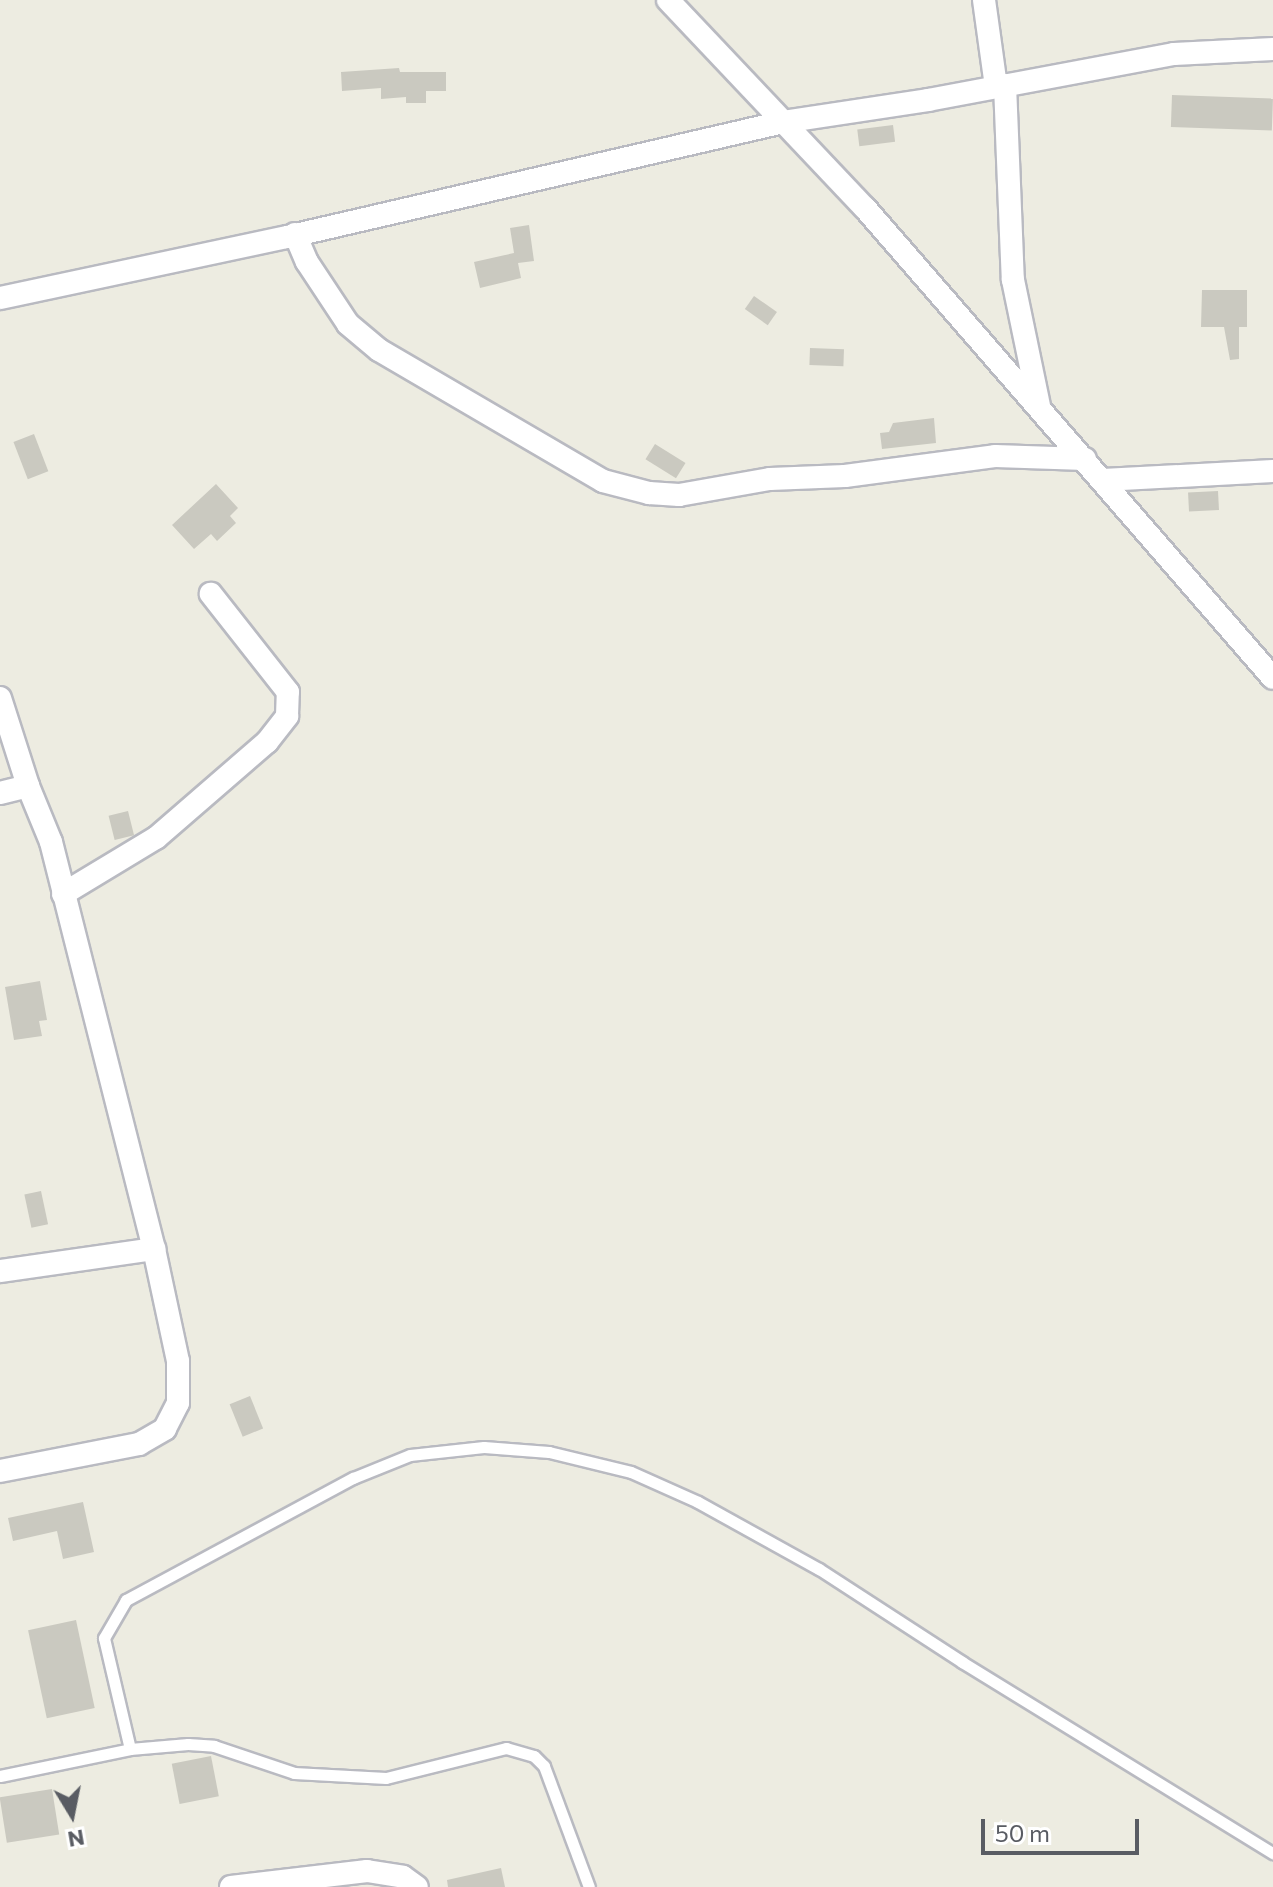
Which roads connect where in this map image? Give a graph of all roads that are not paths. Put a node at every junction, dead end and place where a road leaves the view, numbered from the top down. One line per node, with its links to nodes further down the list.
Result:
1 (984, 0): 5 (street)
2 (672, 2): 6 (street)
3 (1273, 32): 4 (street)
4 (1265, 50): 5 (street)
5 (1001, 85): 6 (street); 9 (street)
6 (783, 122): 7 (street); 9 (street)
7 (295, 234): 8 (street); 10 (street)
8 (0, 298)
9 (1040, 406): 10 (street)
10 (1085, 459): 12 (street)
11 (1273, 471): 12 (street)
12 (1103, 480): 14 (street)
13 (211, 594): 18 (street)
14 (1273, 678)
15 (0, 700): 16 (street)
16 (28, 786): 17 (street); 18 (street)
17 (0, 793)
18 (63, 894): 19 (street)
19 (154, 1249): 20 (street); 21 (street)
20 (0, 1271)
21 (0, 1471)
22 (130, 1749): 23 (lane); 24 (lane); 27 (lane)
23 (0, 1776)
24 (1273, 1853)
25 (231, 1887): 26 (street)
26 (417, 1887)
27 (589, 1887)

